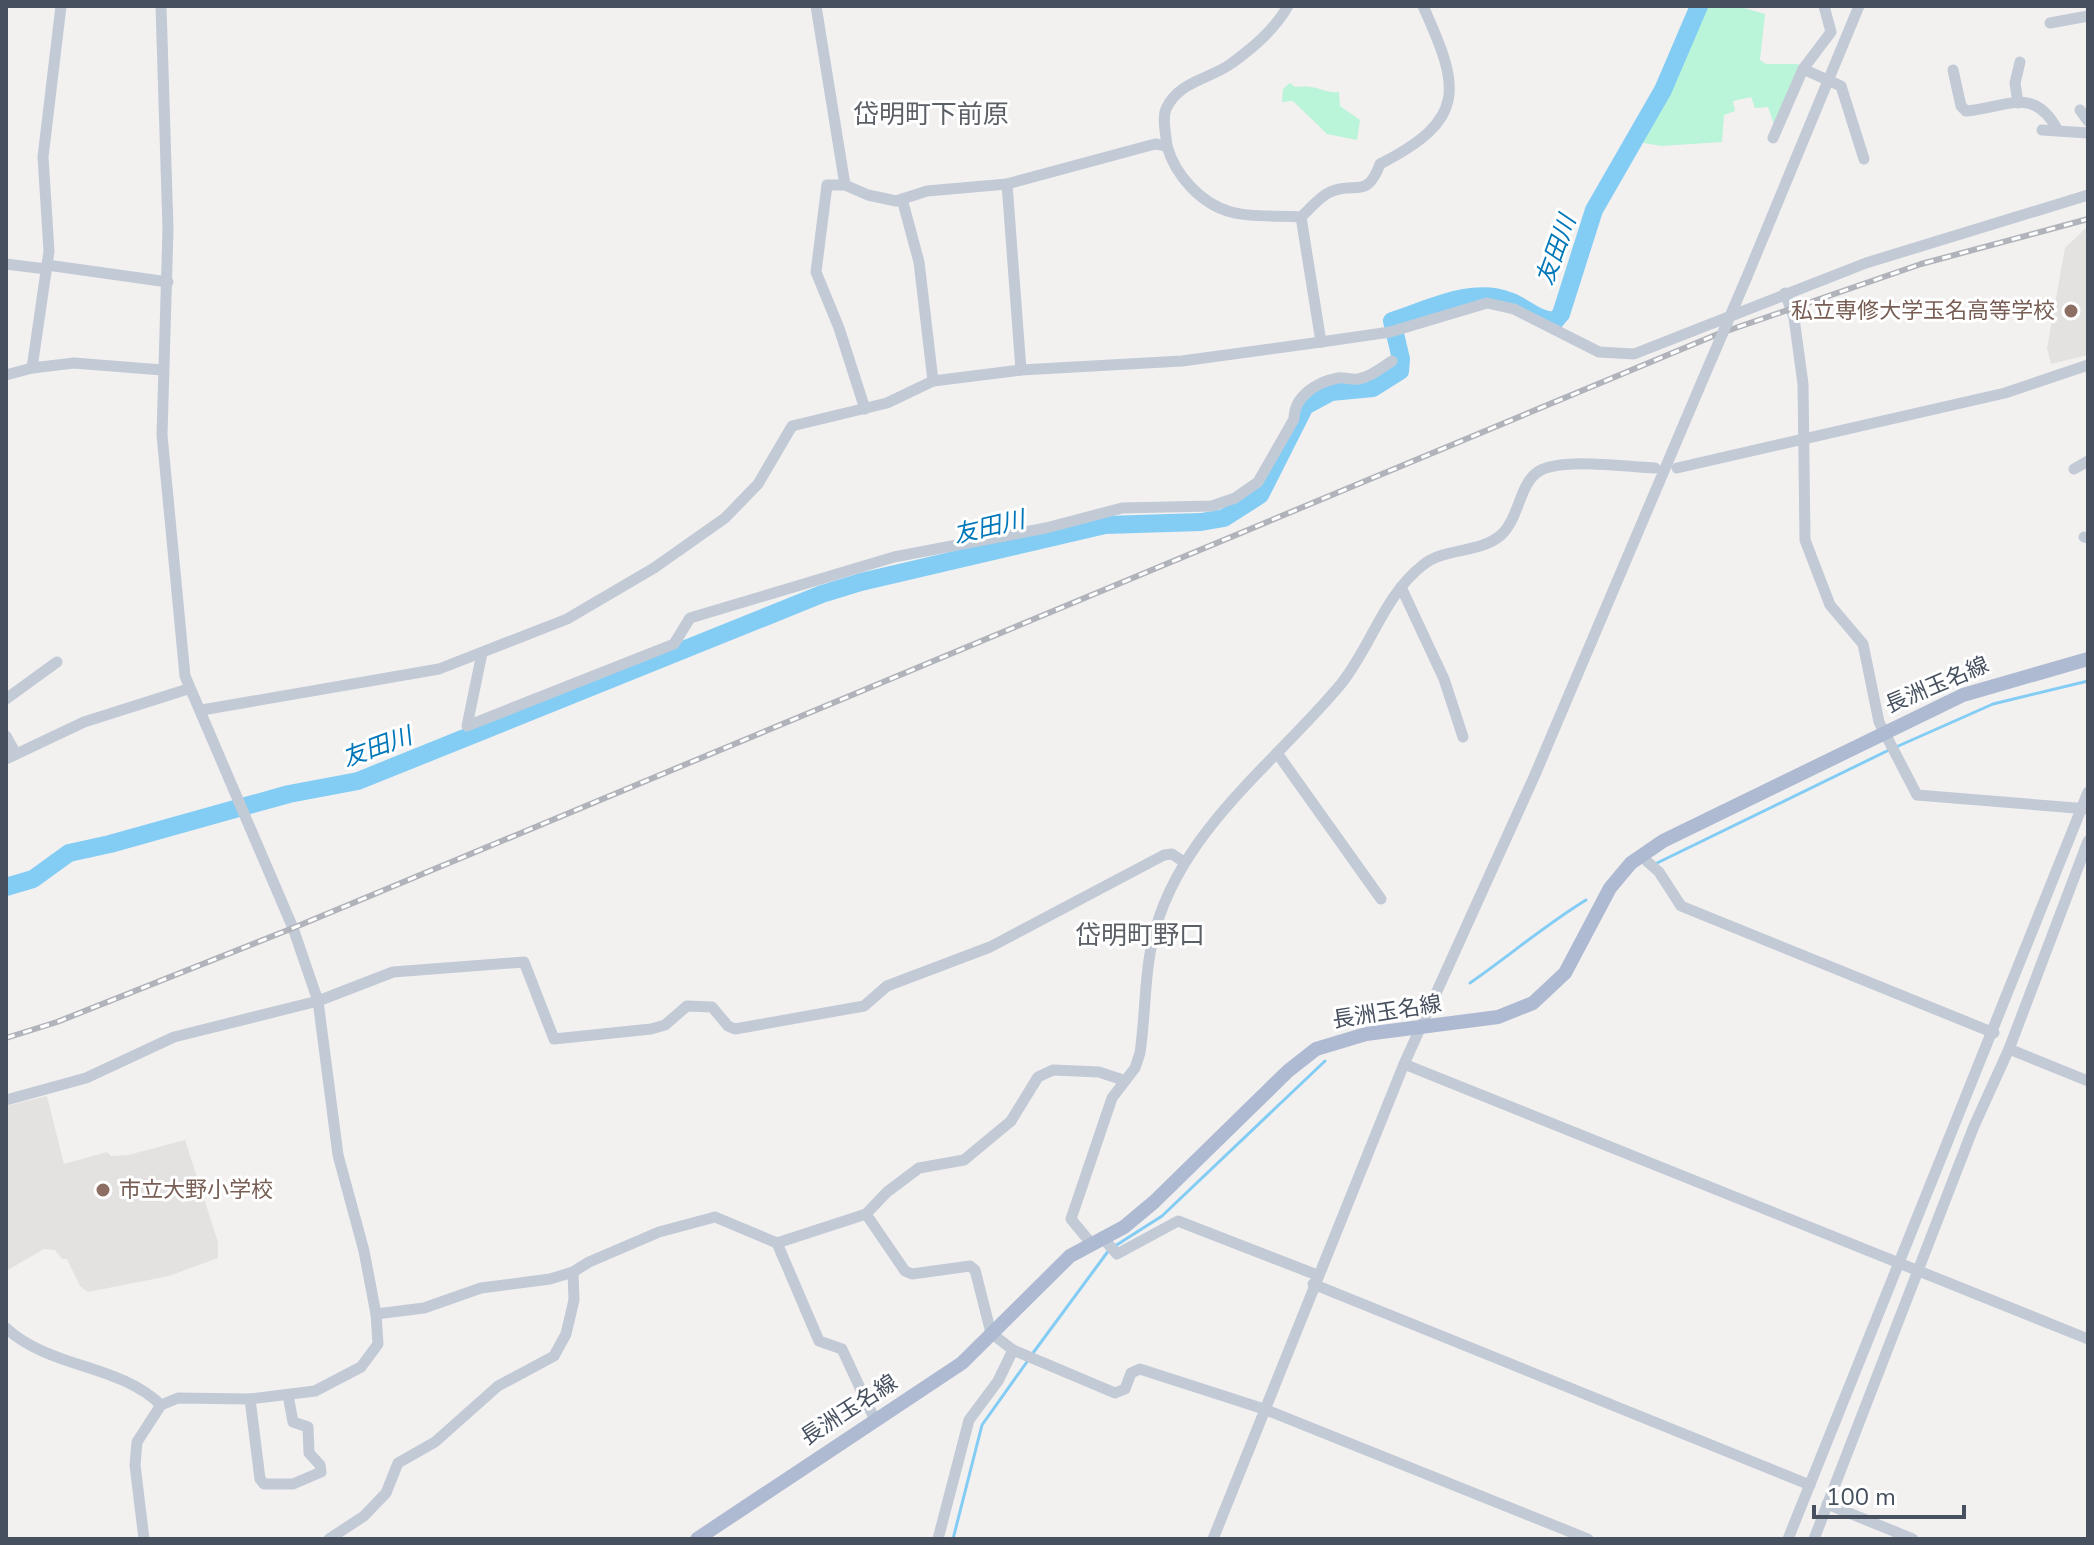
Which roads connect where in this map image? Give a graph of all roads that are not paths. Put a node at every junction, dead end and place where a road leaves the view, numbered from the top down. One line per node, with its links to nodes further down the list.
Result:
1 (61, 6): 29 (street)
2 (161, 6): 30 (street)
3 (816, 6): 24 (street)
4 (1288, 6): 21 (street)
5 (1423, 6): 27 (street)
6 (1824, 6): 11 (street)
7 (1859, 6): 13 (street)
8 (2088, 16): 9 (street)
9 (2050, 23)
10 (2020, 62): 14 (street)
11 (1803, 69): 13 (street); 20 (street)
12 (1953, 70): 14 (street)
13 (1830, 79): 22 (street); 65 (street, bridge)
14 (2018, 103): 17 (street)
15 (2080, 110): 16 (street)
16 (2088, 121)
17 (2057, 129): 18 (street); 19 (street)
18 (2042, 130)
19 (2088, 133)
20 (1773, 138)
21 (1167, 146): 23 (street); 27 (street)
22 (1864, 159)
23 (1007, 184): 26 (street); 37 (street)
24 (845, 185): 26 (street); 40 (street)
25 (2088, 195): 31 (street)
26 (902, 199): 39 (street)
27 (1301, 217): 32 (street)
28 (6, 264): 29 (street)
29 (46, 267): 30 (street); 35 (street)
30 (168, 282): 36 (street)
31 (1785, 293): 32 (street); 41 (street)
32 (1321, 342): 37 (street)
33 (1392, 361): 47 (street)
34 (2088, 365): 41 (street)
35 (32, 368): 36 (street); 38 (street)
36 (162, 370): 50 (street)
37 (1021, 370): 39 (street)
38 (6, 375)
39 (933, 381): 40 (street)
40 (865, 409): 47 (street)
41 (1804, 438): 44 (street); 53 (street)
42 (2088, 461): 45 (street)
43 (1655, 468): 46 (street)
44 (1677, 468)
45 (2074, 469)
46 (1401, 587): 55 (street); 56 (street)
47 (482, 653): 52 (street)
48 (2088, 659): 53 (main road, 長洲玉名線)
49 (57, 662): 51 (street)
50 (188, 689): 52 (street); 57 (street)
51 (6, 699)
52 (202, 710): 64 (street)
53 (1883, 732): 59 (street); 61 (main road, 長洲玉名線)
54 (6, 736): 57 (street)
55 (1463, 737)
56 (1277, 753): 62 (street); 63 (street)
57 (11, 756)
58 (2088, 792): 59 (street)
59 (2085, 808): 66 (street)
60 (2088, 841): 67 (street)
61 (1641, 856): 65 (main road, 長洲玉名線); 66 (street)
62 (1184, 862): 64 (street); 69 (street)
63 (1381, 899)
64 (318, 1001): 71 (street); 79 (street)
65 (1421, 1027): 68 (street); 74 (main road, 長洲玉名線)
66 (1994, 1033): 75 (street)
67 (2009, 1049): 70 (street); 76 (street)
68 (1404, 1064): 75 (street); 78 (street)
69 (1123, 1080): 72 (street); 74 (street)
70 (2088, 1081)
71 (6, 1100)
72 (866, 1214): 73 (street); 81 (street)
73 (777, 1243): 77 (street); 88 (street)
74 (1104, 1244): 78 (street); 81 (main road, 長洲玉名線)
75 (1898, 1263): 76 (street); 89 (street)
76 (1917, 1270): 82 (street); 90 (street)
77 (573, 1272): 79 (street); 92 (street)
78 (1315, 1279): 87 (street); 89 (street)
79 (376, 1314): 84 (street)
80 (6, 1328): 86 (street)
81 (991, 1333): 83 (street); 88 (main road, 長洲玉名線)
82 (2088, 1339)
83 (1013, 1350): 87 (street); 94 (street)
84 (288, 1395): 85 (street); 85 (street)
85 (250, 1399): 86 (street)
86 (161, 1405): 91 (street)
87 (1264, 1409): 95 (street); 96 (street)
88 (874, 1418): 93 (main road, 長洲玉名線)
89 (1810, 1485): 97 (street)
90 (1827, 1504): 98 (street); 99 (street)
91 (144, 1539)
92 (329, 1539)
93 (697, 1539)
94 (938, 1539)
95 (1213, 1539)
96 (1588, 1539)
97 (1788, 1539)
98 (1814, 1539)
99 (1913, 1539)

